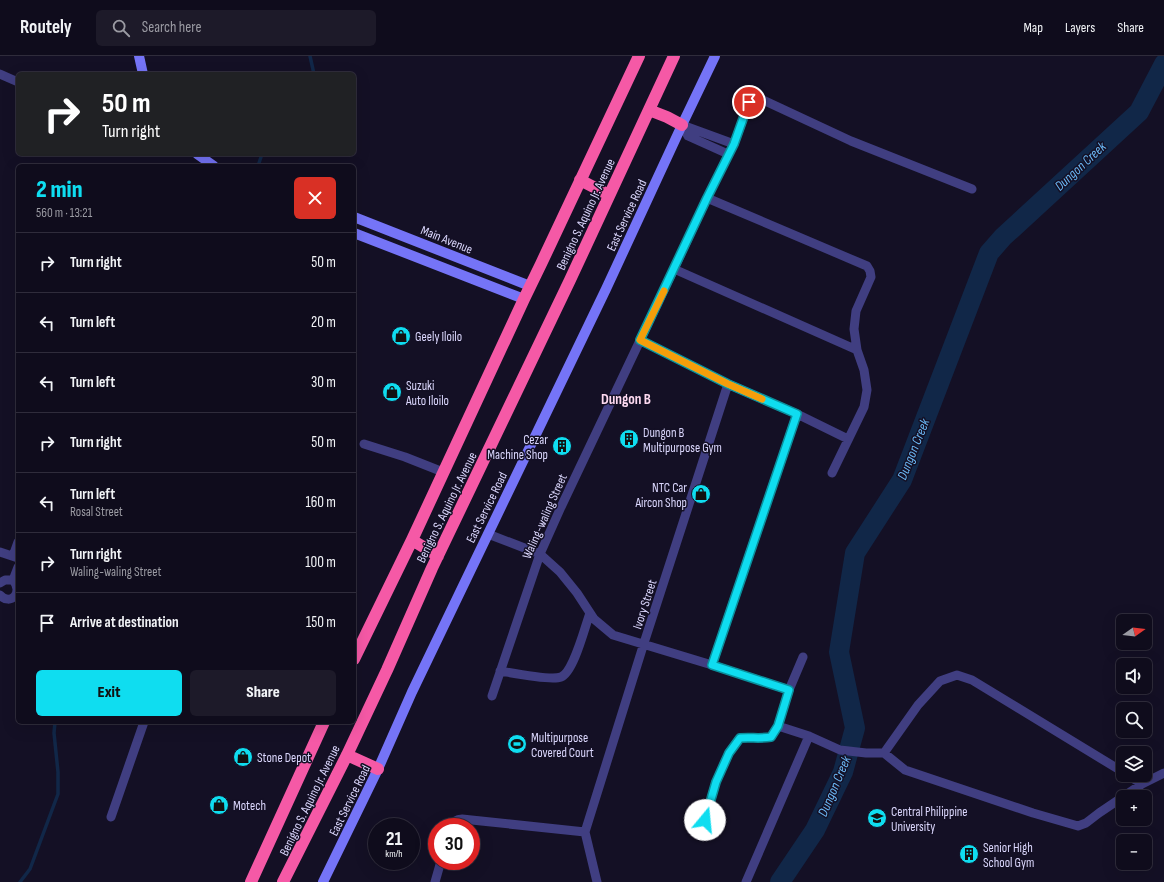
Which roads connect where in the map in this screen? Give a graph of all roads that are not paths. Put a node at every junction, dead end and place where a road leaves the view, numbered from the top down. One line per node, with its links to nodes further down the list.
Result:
1 (139, 56): 5 (street)
2 (639, 56): 14 (highway, Benigno S. Aquino Jr. Avenue)
3 (674, 56): 8 (highway, Benigno S. Aquino Jr. Avenue)
4 (715, 56): 9 (street, East Service Road)
5 (143, 72)
6 (0, 74): 7 (street)
7 (16, 81)
8 (649, 110): 9 (highway); 16 (highway, Benigno S. Aquino Jr. Avenue)
9 (682, 125): 10 (street); 11 (street); 31 (street, East Service Road)
10 (734, 144): 11 (street, Waling-waling Street); 15 (street, Waling-waling Street)
11 (728, 154): 17 (street, Waling-waling Street)
12 (200, 156): 13 (street)
13 (211, 164)
14 (580, 180): 16 (highway); 21 (highway, Benigno S. Aquino Jr. Avenue)
15 (972, 189)
16 (609, 195): 35 (highway, Benigno S. Aquino Jr. Avenue)
17 (707, 198): 20 (street, Waling-waling Street); 24 (street)
18 (356, 218): 21 (street, Main Avenue)
19 (356, 234): 22 (street)
20 (674, 269): 23 (street, Waling-waling Street); 24 (street)
21 (530, 286): 22 (highway, Benigno S. Aquino Jr. Avenue)
22 (524, 299): 29 (highway, Benigno S. Aquino Jr. Avenue)
23 (640, 340): 25 (street); 34 (street, Waling-waling Street)
24 (857, 350): 27 (street)
25 (728, 384): 26 (street); 44 (street, Ivory Street)
26 (797, 414): 27 (street); 47 (street)
27 (848, 439): 30 (street)
28 (364, 444): 29 (street)
29 (443, 472): 32 (highway, Benigno S. Aquino Jr. Avenue)
30 (832, 473)
31 (488, 534): 34 (street); 58 (street, East Service Road)
32 (412, 540): 35 (highway); 45 (highway, Benigno S. Aquino Jr. Avenue)
33 (0, 552): 36 (street)
34 (540, 554): 43 (street); 48 (street, Waling-waling Street)
35 (438, 556): 56 (highway, Benigno S. Aquino Jr. Avenue)
36 (16, 557)
37 (16, 574): 38 (street)
38 (14, 580): 39 (street); 40 (street)
39 (0, 583)
40 (16, 583)
41 (16, 594): 42 (street)
42 (0, 595)
43 (590, 613): 44 (street); 48 (street)
44 (644, 643): 47 (street); 65 (street, Ivory Street)
45 (356, 655)
46 (803, 657): 49 (street)
47 (712, 665): 49 (street)
48 (500, 671): 50 (street, Waling-waling Street)
49 (789, 690): 53 (street)
50 (492, 696)
51 (143, 724): 62 (street)
52 (323, 724): 67 (highway, Benigno S. Aquino Jr. Avenue)
53 (778, 726): 54 (street); 63 (street)
54 (809, 736): 55 (street); 72 (street)
55 (884, 753): 57 (street); 61 (street)
56 (347, 755): 58 (highway); 68 (highway, Benigno S. Aquino Jr. Avenue)
57 (1116, 768)
58 (378, 769): 69 (street, East Service Road)
59 (1164, 773): 61 (street)
60 (1139, 782): 61 (street)
61 (1142, 784)
62 (111, 817)
63 (705, 820)
64 (480, 821): 65 (street)
65 (585, 832): 71 (street)
66 (438, 870): 70 (street)
67 (251, 882)
68 (284, 882)
69 (323, 882)
70 (435, 882)
71 (597, 882)
72 (746, 882)

